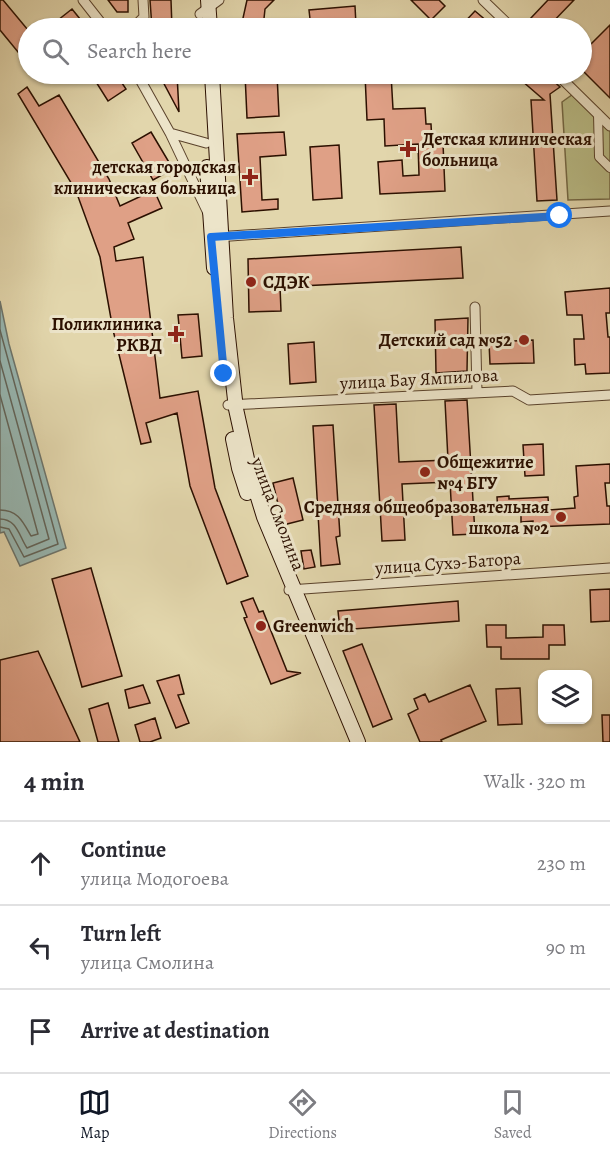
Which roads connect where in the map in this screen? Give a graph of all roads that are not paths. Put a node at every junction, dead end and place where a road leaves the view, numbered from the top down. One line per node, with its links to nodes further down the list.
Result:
1 (84, 0): 4 (street)
2 (143, 0): 5 (street)
3 (483, 0): 6 (street)
4 (98, 18)
5 (143, 18)
6 (502, 18)
7 (143, 84): 13 (street)
8 (203, 84): 14 (main road, улица Смолина)
9 (212, 84): 18 (main road)
10 (567, 84): 11 (street)
11 (598, 114): 12 (street); 15 (street)
12 (610, 126)
13 (170, 133): 14 (street); 17 (street)
14 (206, 143): 17 (main road, улица Смолина)
15 (610, 168)
16 (610, 211): 18 (street)
17 (209, 216): 18 (main road, улица Смолина)
18 (216, 237): 22 (main road, улица Смолина)
19 (475, 307): 20 (street)
20 (477, 393): 21 (street, улица Бау Ямпилова); 22 (street, улица Бау Ямпилова)
21 (610, 396)
22 (232, 405): 24 (main road, улица Смолина)
23 (610, 568): 24 (street, улица Сухэ-Батора)
24 (292, 590): 25 (main road, улица Смолина); 26 (main road)
25 (348, 742)
26 (358, 742)

